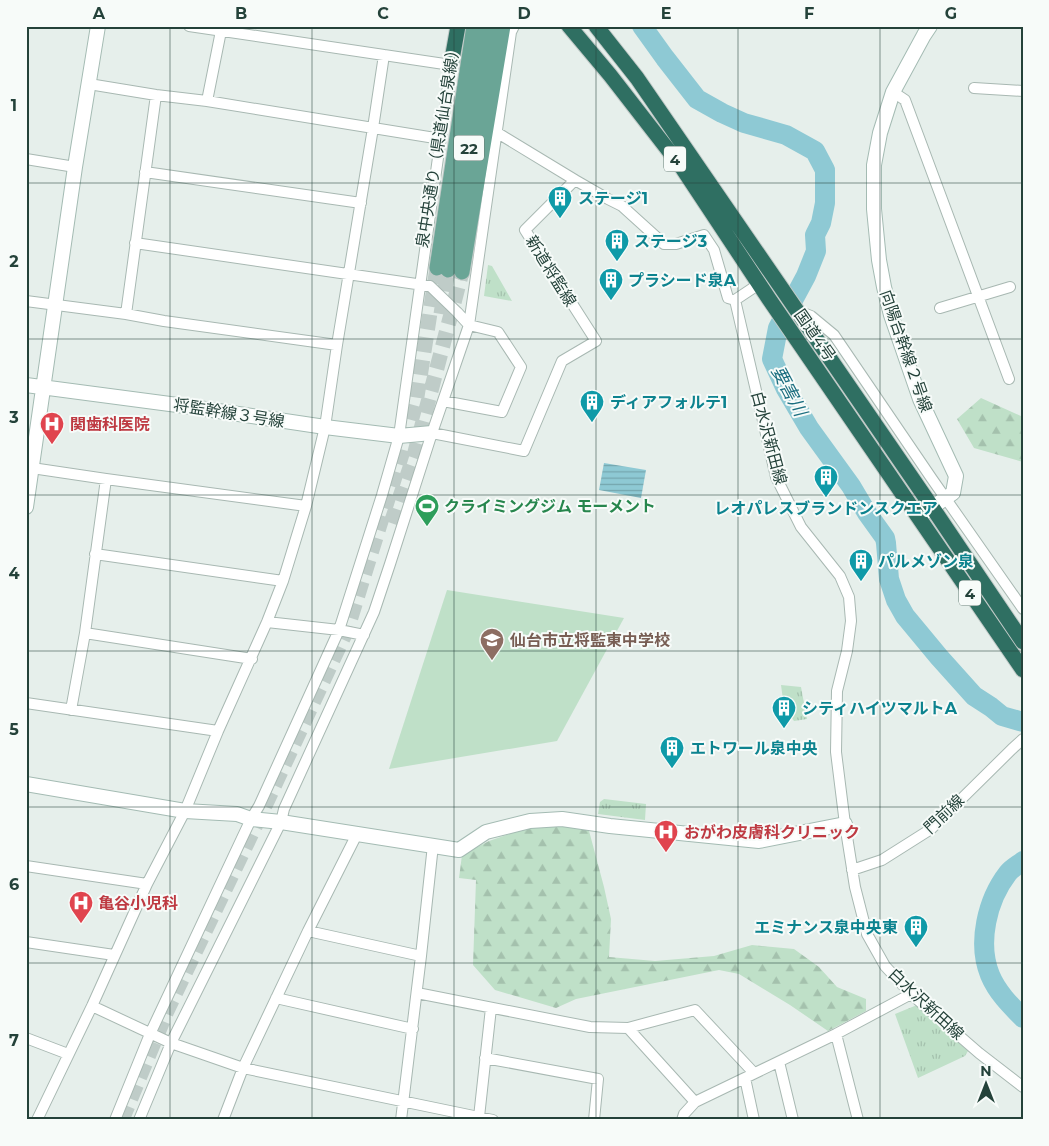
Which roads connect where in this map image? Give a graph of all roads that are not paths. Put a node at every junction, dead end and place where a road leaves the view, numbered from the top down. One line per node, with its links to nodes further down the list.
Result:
1 (98, 26): 15 (street)
2 (189, 26): 11 (street)
3 (458, 26): 14 (highway)
4 (474, 26): 30 (main road, 泉中央通り（県道仙台泉線） / 22)
5 (489, 26): 30 (main road, 泉中央通り（県道仙台泉線） / 22)
6 (504, 26): 30 (main road)
7 (514, 26): 22 (street)
8 (564, 26): 12 (street)
9 (596, 26): 40 (highway, 国道4号 / 4)
10 (930, 26): 18 (street, 向陽台幹線２号線)
11 (222, 28): 13 (street); 20 (street)
12 (573, 31): 33 (highway, 国道4号 / 4)
13 (384, 55): 14 (street); 21 (street)
14 (451, 65): 23 (street)
15 (89, 84): 19 (street); 25 (street)
16 (974, 88): 17 (street)
17 (1023, 91)
18 (893, 92): 35 (street); 53 (street, 向陽台幹線２号線)
19 (156, 95): 20 (street); 26 (street)
20 (207, 102): 21 (street)
21 (373, 128): 23 (street); 28 (street)
22 (496, 132): 27 (street); 42 (street)
23 (441, 139): 32 (street)
24 (26, 159): 25 (street)
25 (75, 167): 38 (street)
26 (145, 172): 28 (street); 29 (street)
27 (575, 180): 36 (street); 49 (street, 新道将監線)
28 (361, 203): 31 (street)
29 (135, 243): 31 (street); 41 (street)
30 (449, 270)
31 (349, 275): 32 (street); 43 (street)
32 (419, 284): 42 (street); 50 (street)
33 (759, 284): 36 (street); 57 (highway, 国道4号 / 4)
34 (1010, 287): 35 (street)
35 (978, 296): 39 (street); 44 (street)
36 (735, 300): 76 (street, 白水沢新田線)
37 (26, 301): 38 (street)
38 (56, 305): 41 (street); 46 (street)
39 (940, 308)
40 (798, 311): 53 (street); 55 (highway, 国道4号 / 4)
41 (126, 314): 43 (street)
42 (469, 325): 47 (street); 47 (street)
43 (337, 345): 48 (street)
44 (1009, 379)
45 (26, 385): 46 (street, 将監幹線３号線)
46 (44, 387): 48 (street, 将監幹線３号線); 51 (street)
47 (443, 401): 49 (street)
48 (325, 427): 50 (street, 将監幹線３号線); 54 (street)
49 (432, 433): 50 (street, 将監幹線３号線); 64 (street)
50 (398, 436): 62 (street)
51 (32, 468): 52 (street); 56 (street)
52 (106, 479): 54 (street); 58 (street)
53 (946, 498): 55 (street); 60 (street)
54 (306, 506): 59 (street)
55 (932, 507): 57 (street); 65 (highway, 国道4号 / 4)
56 (26, 508)
57 (918, 516): 67 (highway, 国道4号 / 4)
58 (95, 554): 59 (street); 63 (street)
59 (283, 581): 61 (street)
60 (1023, 609)
61 (267, 622): 62 (street); 66 (street)
62 (339, 630): 64 (street); 74 (street)
63 (85, 634): 66 (street); 69 (street)
64 (364, 635): 75 (street)
65 (1023, 642)
66 (252, 659): 70 (street)
67 (1023, 670)
68 (26, 703): 69 (street)
69 (71, 710): 70 (street)
70 (218, 731): 73 (street)
71 (1023, 739): 80 (street, 門前線)
72 (26, 784): 73 (street)
73 (185, 811): 74 (street); 81 (street)
74 (251, 819): 75 (street); 93 (street)
75 (281, 822): 77 (street); 96 (street)
76 (845, 824): 78 (street); 80 (street, 白水沢新田線)
77 (358, 834): 78 (street); 82 (street)
78 (433, 845): 85 (street)
79 (26, 866): 81 (street)
80 (852, 870): 87 (street, 白水沢新田線)
81 (147, 884): 84 (street)
82 (308, 931): 85 (street); 88 (street)
83 (26, 942): 84 (street)
84 (114, 955): 89 (street)
85 (421, 956): 86 (street)
86 (417, 993): 90 (street); 91 (street)
87 (911, 994): 94 (street); 102 (street, 白水沢新田線)
88 (276, 998): 91 (street); 100 (street)
89 (92, 1006): 93 (street); 97 (street)
90 (491, 1008): 92 (street); 98 (street)
91 (412, 1028): 103 (street)
92 (628, 1028): 101 (street); 104 (street)
93 (150, 1034): 96 (street); 107 (street)
94 (836, 1034): 99 (street); 116 (street)
95 (26, 1038): 97 (street)
96 (171, 1043): 100 (street); 108 (street)
97 (68, 1054): 106 (street)
98 (485, 1058): 105 (street); 112 (street)
99 (779, 1062): 101 (street); 115 (street)
100 (243, 1068): 103 (street); 109 (street)
101 (749, 1076): 104 (street); 114 (street)
102 (1023, 1087)
103 (404, 1102): 105 (street); 110 (street)
104 (695, 1102): 113 (street)
105 (478, 1117): 111 (street)
106 (37, 1120)
107 (115, 1120)
108 (139, 1120)
109 (223, 1120)
110 (400, 1120)
111 (493, 1120)
112 (594, 1120)
113 (682, 1120)
114 (754, 1120)
115 (793, 1120)
116 (858, 1120)

